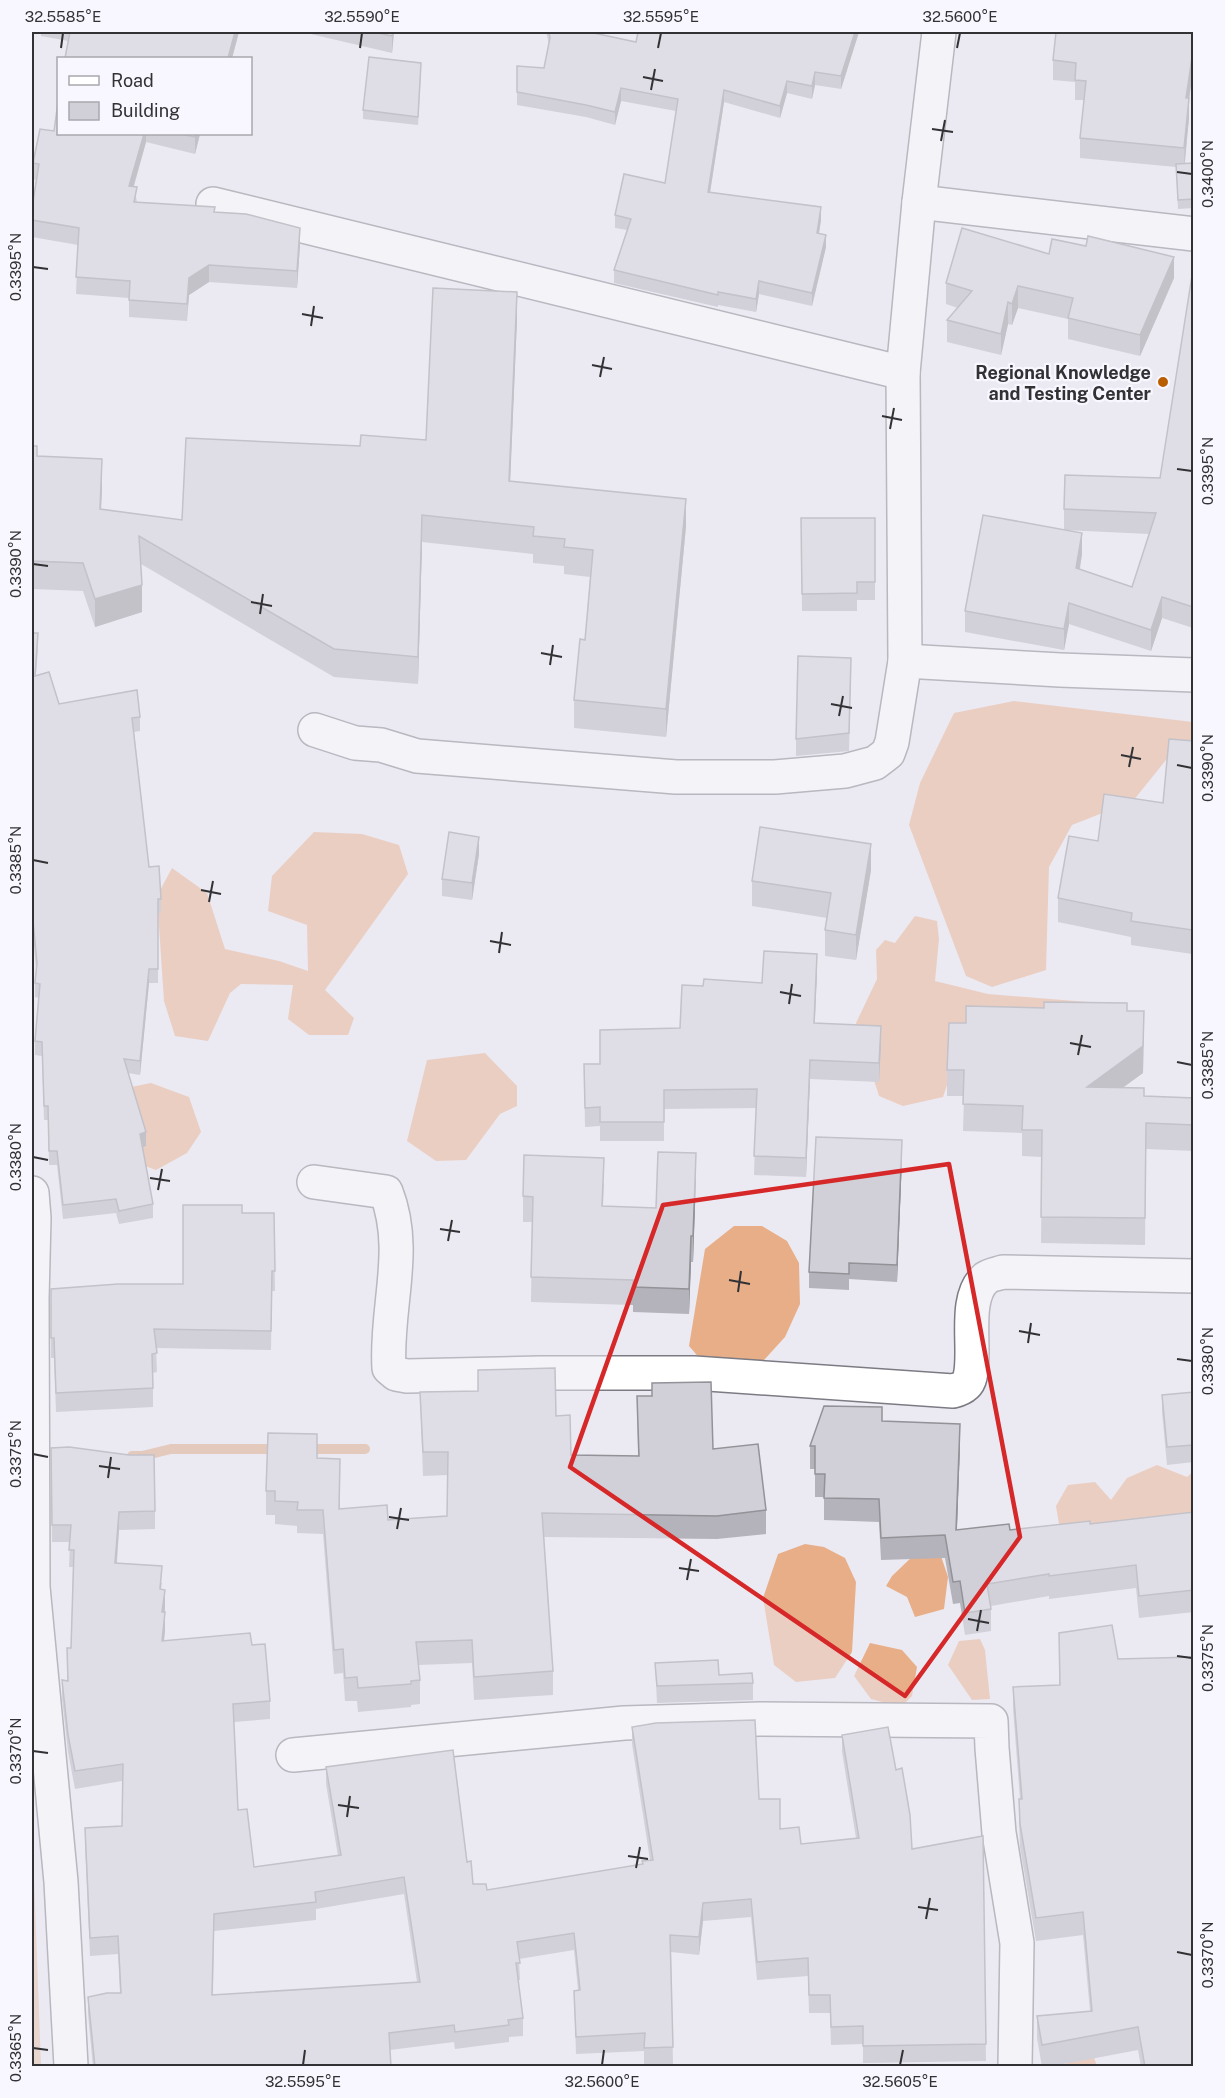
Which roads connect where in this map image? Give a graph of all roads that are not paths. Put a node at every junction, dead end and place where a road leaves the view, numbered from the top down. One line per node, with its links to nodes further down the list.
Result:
1 (939, 32): 2 (street)
2 (919, 202): 4 (street); 5 (street)
3 (213, 204): 5 (street)
4 (1194, 234)
5 (903, 373): 6 (street)
6 (905, 661): 7 (street); 8 (street)
7 (1194, 675)
8 (315, 730)
9 (315, 1182): 11 (street)
10 (32, 1193): 13 (street)
11 (1194, 1276)
12 (293, 1755): 14 (street)
13 (71, 2067)
14 (1016, 2067)

